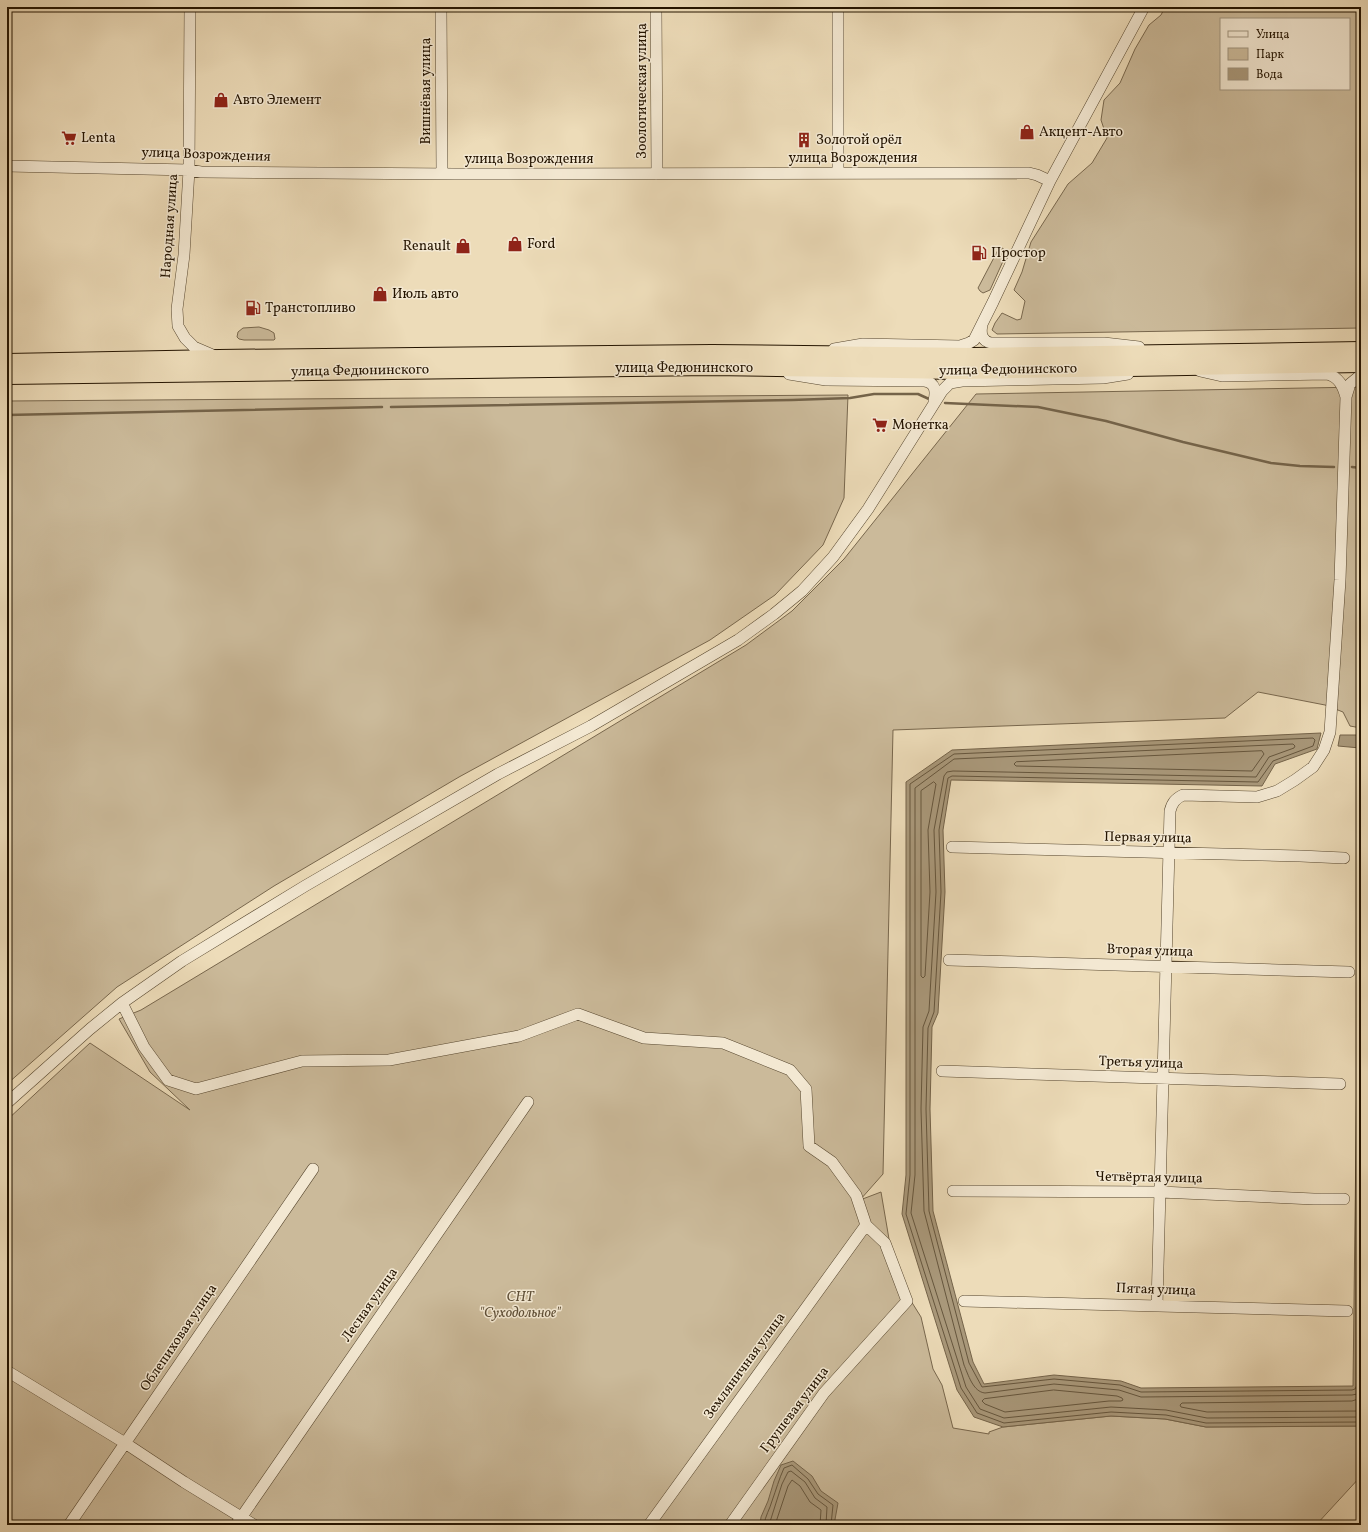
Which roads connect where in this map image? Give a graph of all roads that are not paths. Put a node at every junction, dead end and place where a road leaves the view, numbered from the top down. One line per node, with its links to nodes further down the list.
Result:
1 (190, 7): 7 (street, Народная улица)
2 (441, 7): 9 (street, Вишнёвая улица)
3 (656, 7): 10 (street, Зоологическая улица)
4 (838, 7): 8 (street)
5 (1144, 7): 11 (street)
6 (7, 166): 7 (street, улица Возрождения)
7 (189, 170): 9 (street, улица Возрождения); 15 (street, Народная улица)
8 (838, 172): 10 (street, улица Возрождения); 11 (street, улица Возрождения)
9 (442, 174): 10 (street, улица Возрождения)
10 (657, 174)
11 (1050, 181): 12 (street)
12 (982, 325): 14 (street); 17 (street)
13 (1361, 350): 17 (highway, улица Федюнинского)
14 (800, 354): 15 (highway, улица Федюнинского); 17 (highway, улица Федюнинского)
15 (219, 358): 16 (highway, улица Федюнинского)
16 (7, 362)
17 (1177, 362): 18 (highway, улица Федюнинского); 19 (highway, улица Федюнинского); 22 (street); 23 (street)
18 (1361, 364)
19 (753, 368): 21 (highway, улица Федюнинского); 23 (street)
20 (1361, 375): 22 (street)
21 (7, 376)
22 (1346, 398): 25 (street)
23 (933, 404): 30 (street)
24 (952, 847): 25 (street, Первая улица)
25 (1170, 853): 26 (street, Первая улица); 28 (street)
26 (1344, 858)
27 (949, 960): 28 (street, Вторая улица)
28 (1166, 967): 29 (street, Вторая улица); 32 (street)
29 (1349, 972)
30 (122, 1003): 35 (street); 40 (street)
31 (942, 1071): 32 (street, Третья улица)
32 (1163, 1079): 33 (street, Третья улица); 38 (street)
33 (1340, 1084)
34 (528, 1102): 46 (street, Лесная улица)
35 (7, 1103)
36 (313, 1169): 45 (street, Облепиховая улица)
37 (953, 1191): 38 (street, Четвёртая улица)
38 (1160, 1192): 39 (street, Четвёртая улица); 42 (street)
39 (1344, 1199)
40 (866, 1225): 49 (street, Земляничная улица); 50 (street, Грушевая улица)
41 (964, 1301): 42 (street, Пятая улица)
42 (1157, 1305): 43 (street, Пятая улица)
43 (1347, 1311)
44 (7, 1371): 45 (street)
45 (125, 1443): 46 (street); 47 (street, Облепиховая улица)
46 (239, 1521): 48 (street)
47 (69, 1525)
48 (254, 1525)
49 (649, 1525)
50 (730, 1525)

